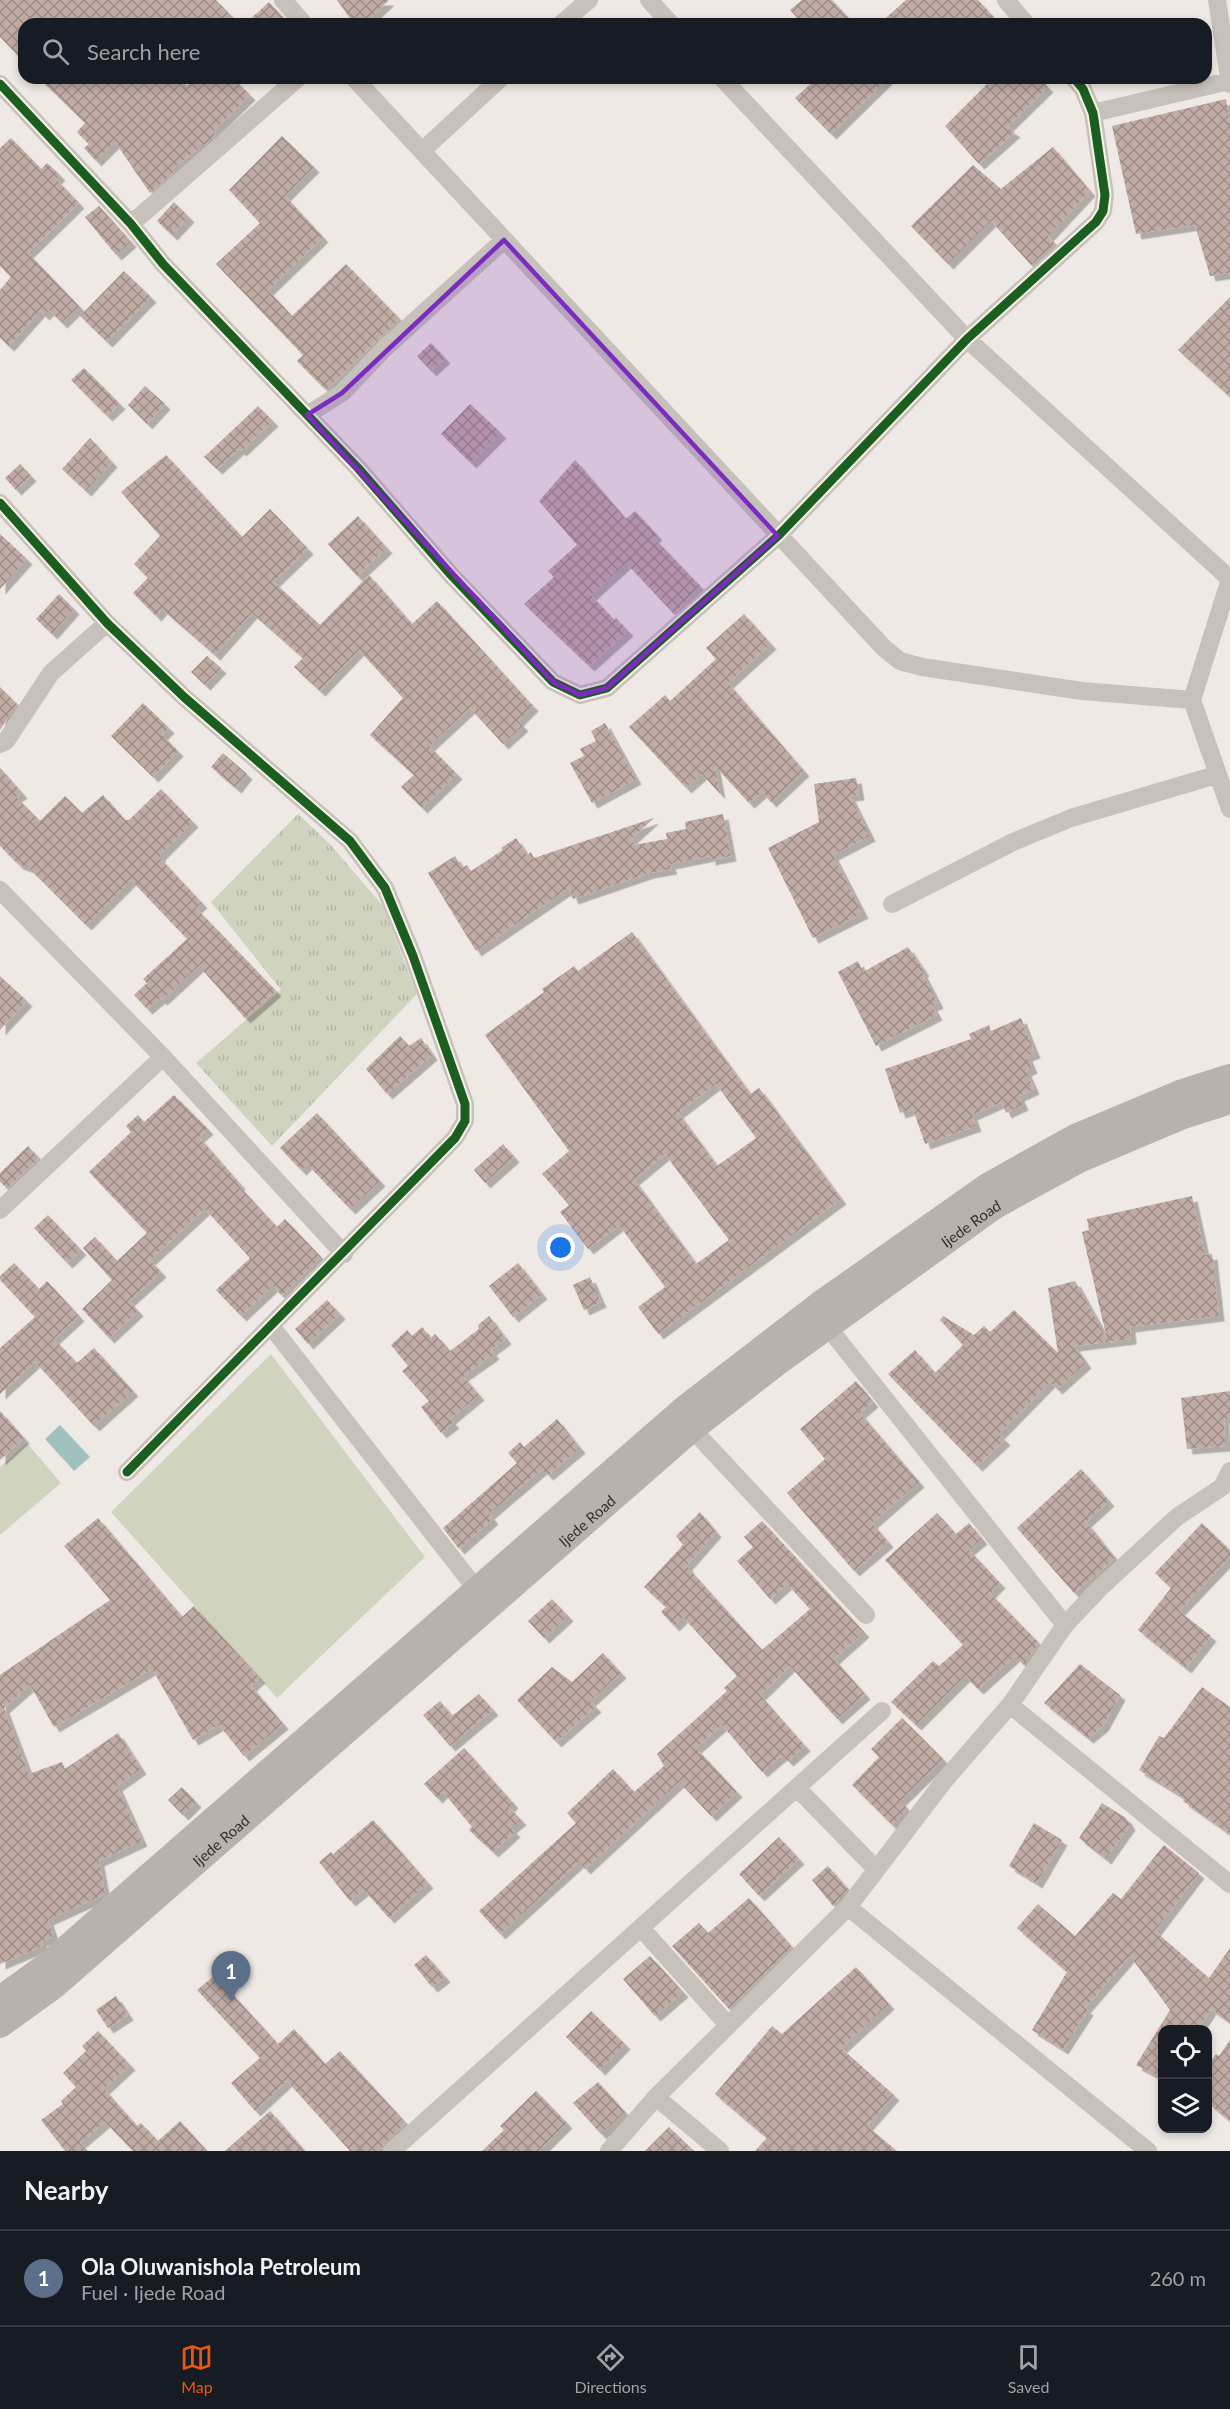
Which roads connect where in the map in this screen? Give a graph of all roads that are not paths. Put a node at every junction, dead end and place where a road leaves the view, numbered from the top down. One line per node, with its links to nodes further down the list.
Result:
1 (283, 0): 6 (street)
2 (588, 0): 7 (street)
3 (649, 0): 8 (street)
4 (1006, 0): 9 (street)
5 (1217, 0): 10 (street)
6 (299, 18)
7 (568, 18)
8 (666, 18)
9 (1021, 18)
10 (1230, 83): 17 (street)
11 (0, 84): 19 (street)
12 (291, 84): 19 (street)
13 (360, 84): 18 (street)
14 (494, 84): 18 (street)
15 (728, 84): 21 (street)
16 (1079, 84): 17 (street)
17 (1093, 113): 21 (street)
18 (423, 150): 20 (street)
19 (131, 224): 22 (street)
20 (504, 240): 22 (street); 24 (street)
21 (967, 339): 24 (street); 25 (street)
22 (307, 415): 24 (street)
23 (0, 503): 26 (street)
24 (778, 536): 27 (street)
25 (1230, 579): 27 (street)
26 (107, 623): 28 (street); 37 (street)
27 (1192, 700): 29 (street)
28 (0, 744)
29 (1216, 775): 30 (street); 32 (street)
30 (1230, 809)
31 (0, 890): 33 (street)
32 (892, 904)
33 (163, 1057): 36 (street); 37 (street)
34 (1230, 1077): 43 (main road, Ijede Road)
35 (1230, 1101): 39 (main road, Ijede Road)
36 (0, 1210)
37 (344, 1254): 38 (street)
38 (271, 1326): 41 (street); 44 (street)
39 (827, 1326): 40 (main road, Ijede Road); 46 (street)
40 (692, 1429): 43 (main road, Ijede Road); 45 (street)
41 (127, 1472)
42 (1227, 1484): 46 (street)
43 (574, 1517): 44 (main road, Ijede Road); 55 (main road, Ijede Road)
44 (477, 1590): 54 (main road, Ijede Road)
45 (866, 1616)
46 (1065, 1625): 47 (street)
47 (1010, 1705): 50 (street); 51 (street)
48 (882, 1711): 49 (street)
49 (797, 1788): 50 (street); 53 (street)
50 (875, 1869): 52 (street)
51 (1230, 1884)
52 (848, 1907): 56 (street); 61 (street)
53 (641, 1928): 56 (street); 58 (street)
54 (0, 1999)
55 (0, 2025)
56 (728, 2025): 57 (street)
57 (656, 2097): 59 (street); 60 (street)
58 (392, 2151)
59 (609, 2151)
60 (720, 2151)
61 (1148, 2151)

